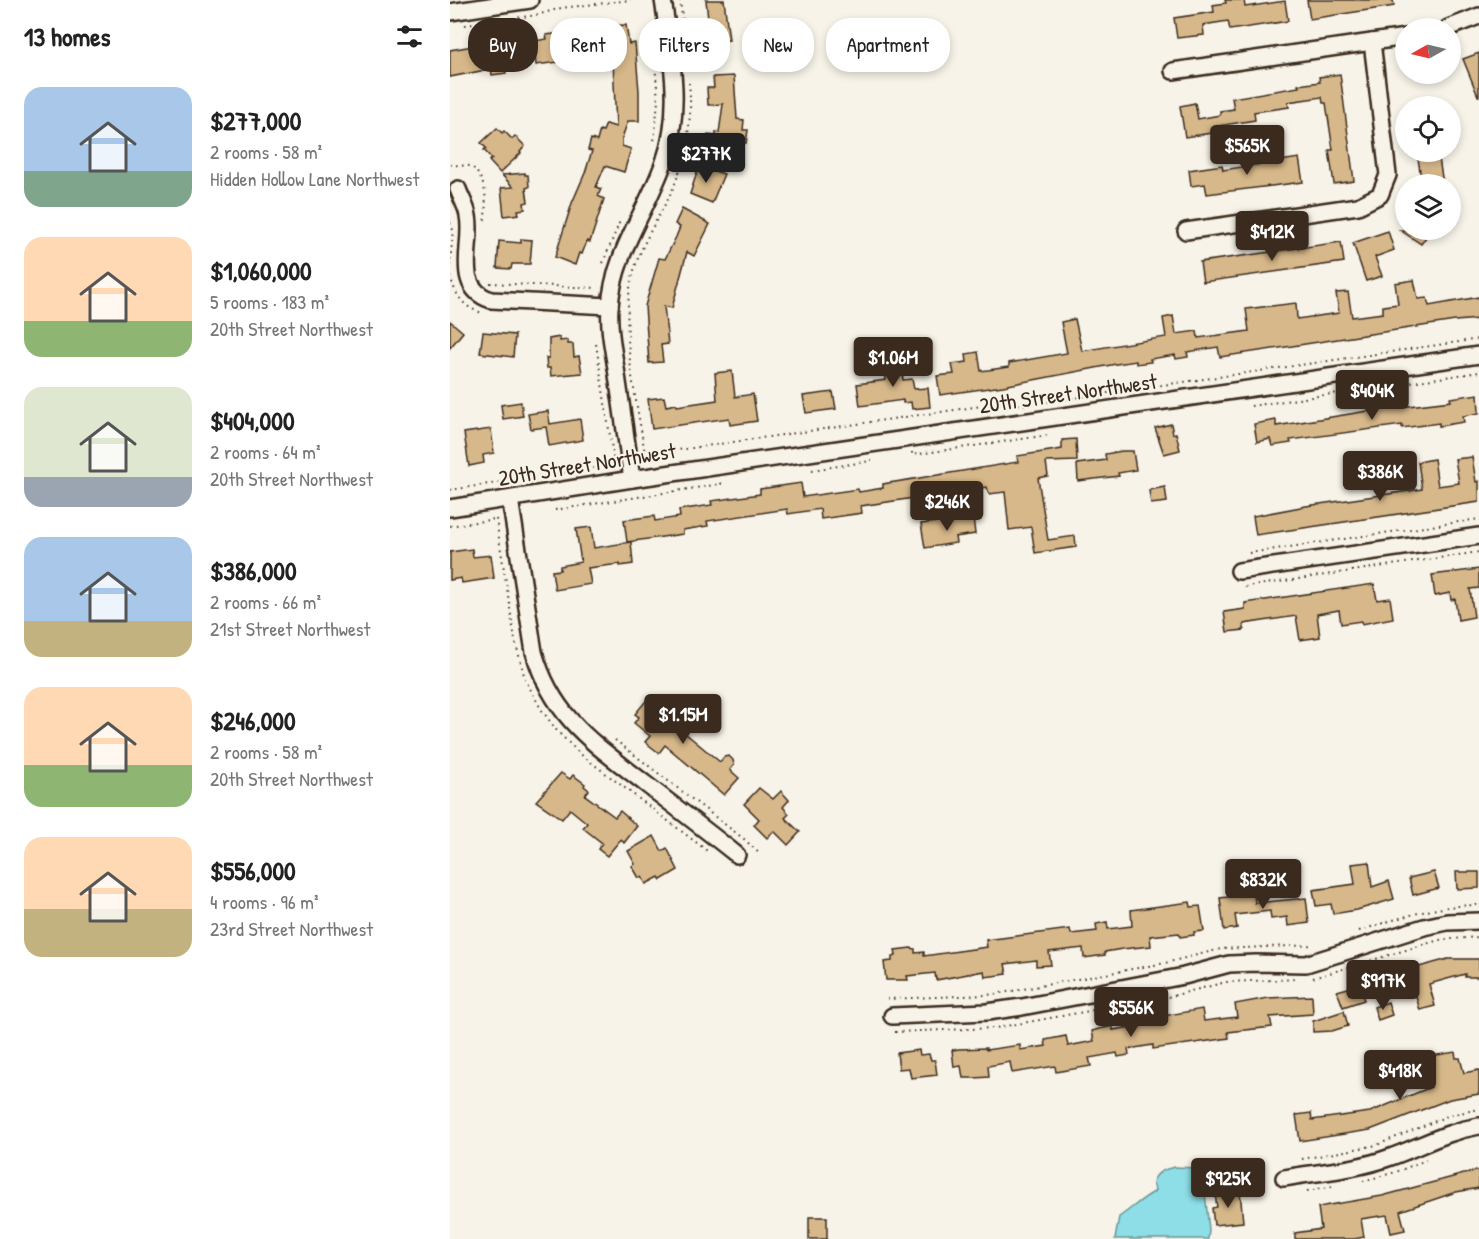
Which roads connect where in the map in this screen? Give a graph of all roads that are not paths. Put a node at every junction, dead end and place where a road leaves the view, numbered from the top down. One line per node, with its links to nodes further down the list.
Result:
1 (530, 0): 4 (street)
2 (663, 0): 11 (street)
3 (1479, 16): 5 (street)
4 (453, 18)
5 (1461, 23)
6 (1395, 39): 7 (street)
7 (1372, 42): 8 (street); 10 (street)
8 (1173, 70)
9 (458, 189): 11 (street)
10 (1186, 231)
11 (610, 306): 13 (street)
12 (1479, 355): 13 (street, 20th Street Northwest)
13 (632, 479): 14 (street, 20th Street Northwest)
14 (510, 499): 15 (street, 20th Street Northwest); 18 (street)
15 (450, 508)
16 (1479, 536): 17 (street)
17 (1239, 571)
18 (737, 855)
19 (1479, 921): 20 (street)
20 (892, 1016)
21 (1479, 1126): 22 (street)
22 (1284, 1178)

